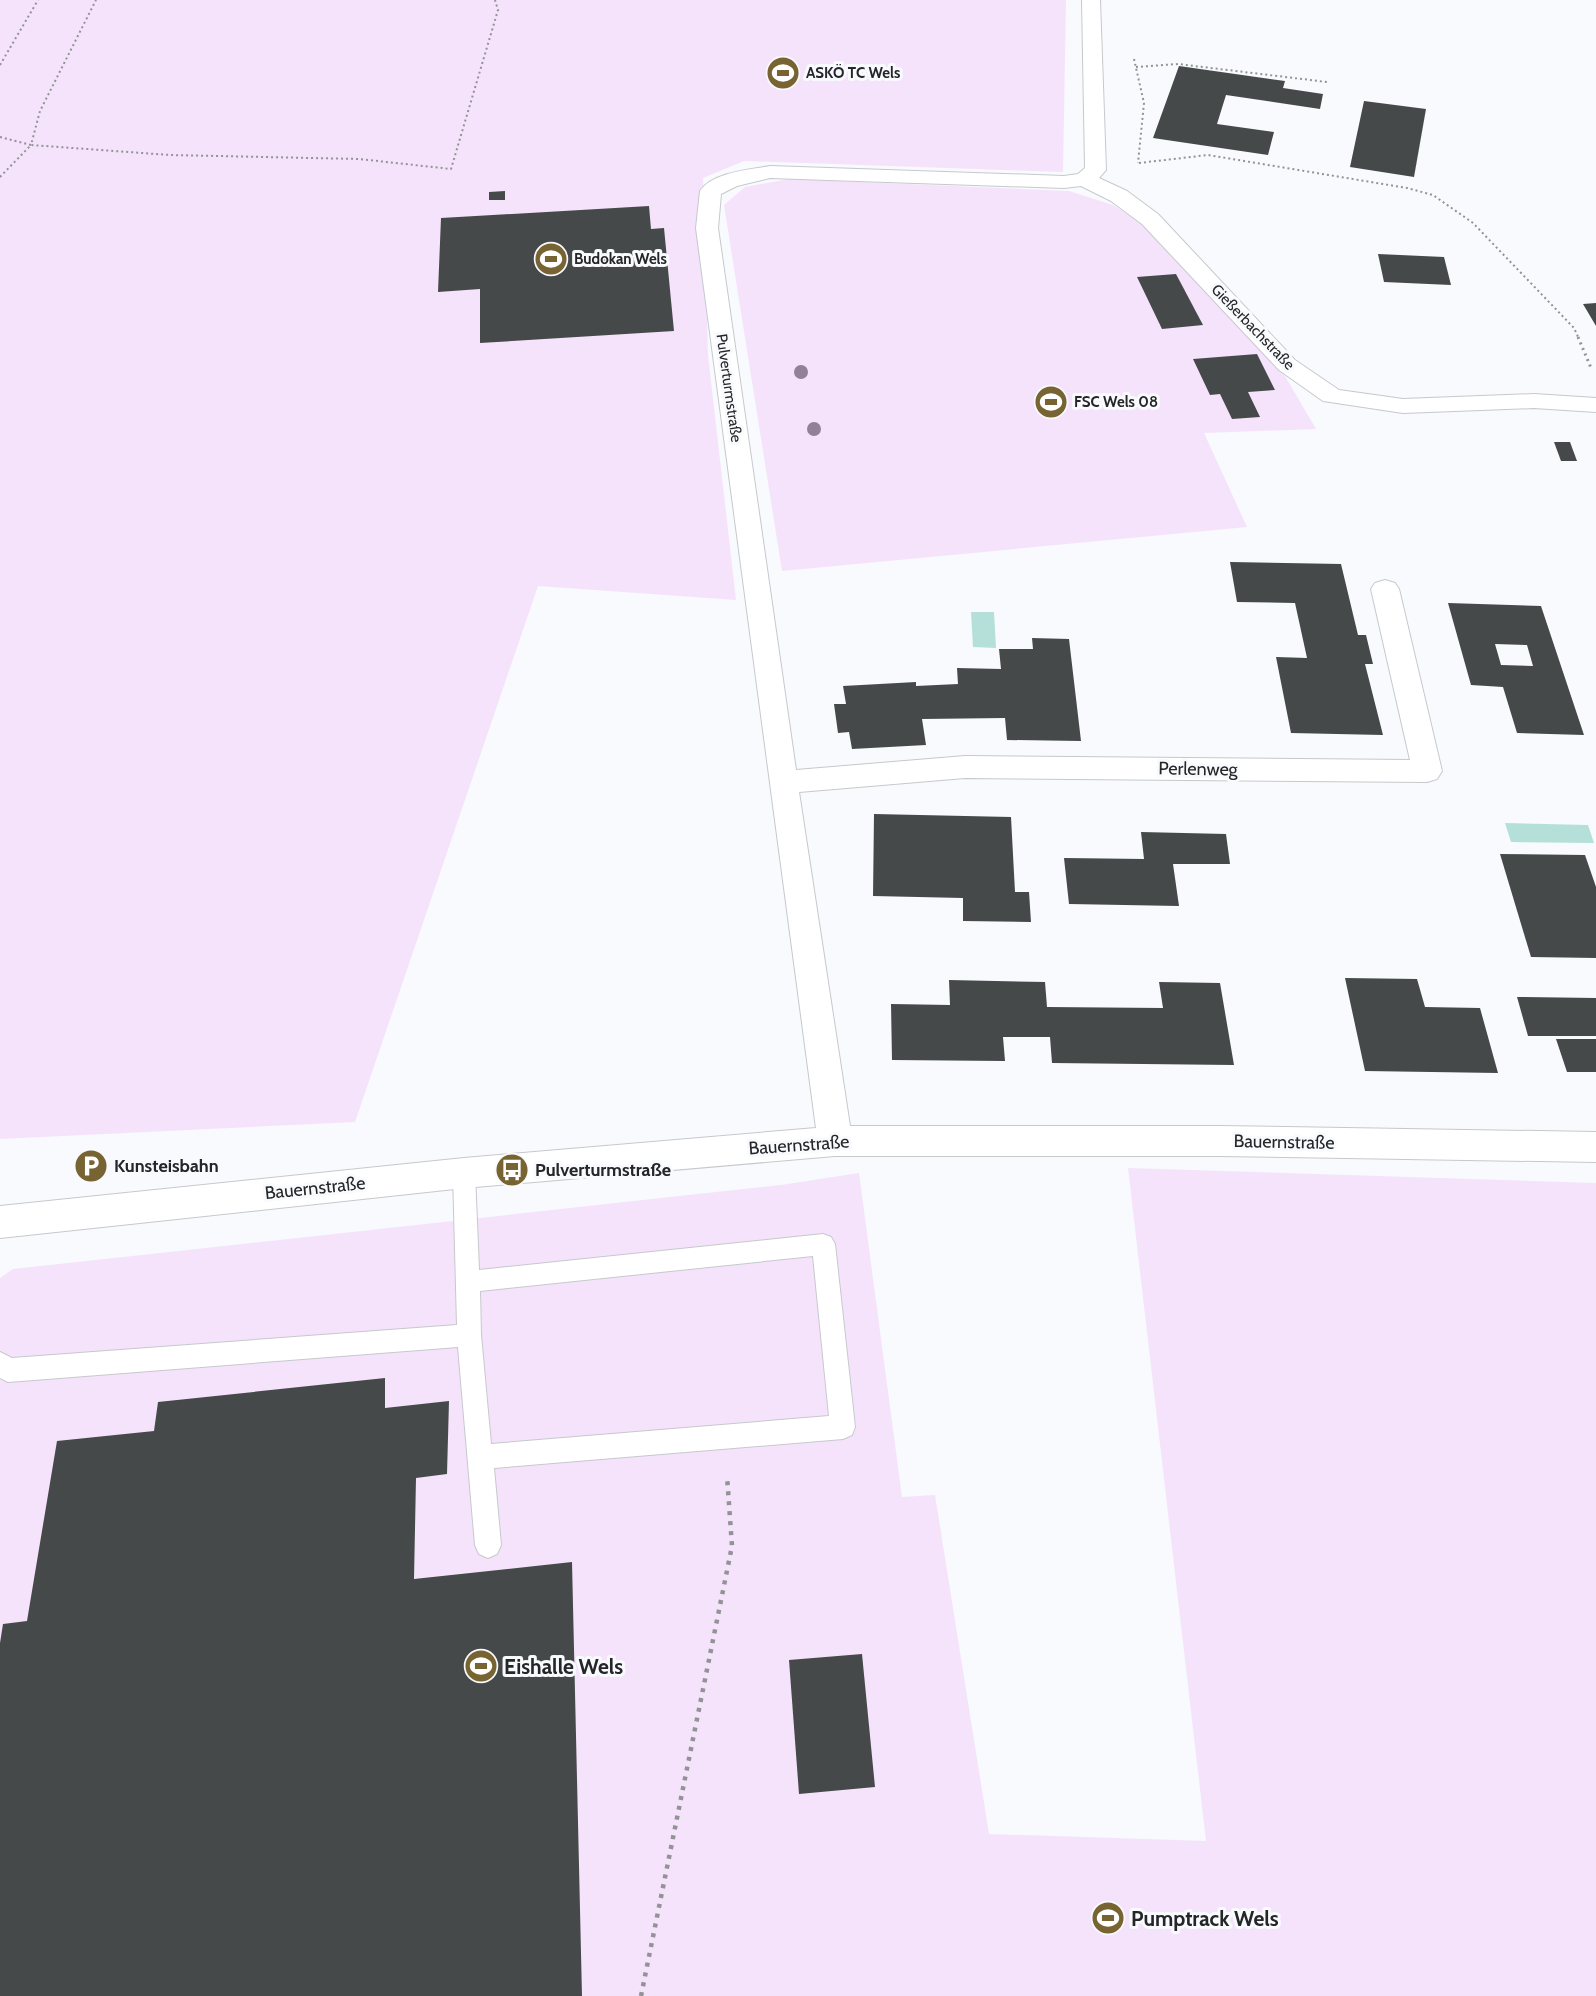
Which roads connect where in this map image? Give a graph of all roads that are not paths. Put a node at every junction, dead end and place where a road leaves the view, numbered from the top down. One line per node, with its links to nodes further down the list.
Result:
1 (1092, 0): 2 (street)
2 (1084, 179): 3 (street, Gießerbachstraße); 5 (street, Pulverturmstraße)
3 (1596, 405)
4 (1385, 589): 5 (street, Perlenweg)
5 (783, 782): 6 (street, Pulverturmstraße)
6 (835, 1141): 7 (street, Bauernstraße); 8 (street, Bauernstraße)
7 (1596, 1147)
8 (464, 1173): 9 (street, Bauernstraße); 10 (lane)
9 (2, 1221)
10 (467, 1282): 11 (lane); 13 (lane)
11 (469, 1335): 12 (lane); 13 (lane)
12 (0, 1363)
13 (480, 1457): 14 (lane)
14 (488, 1545)

